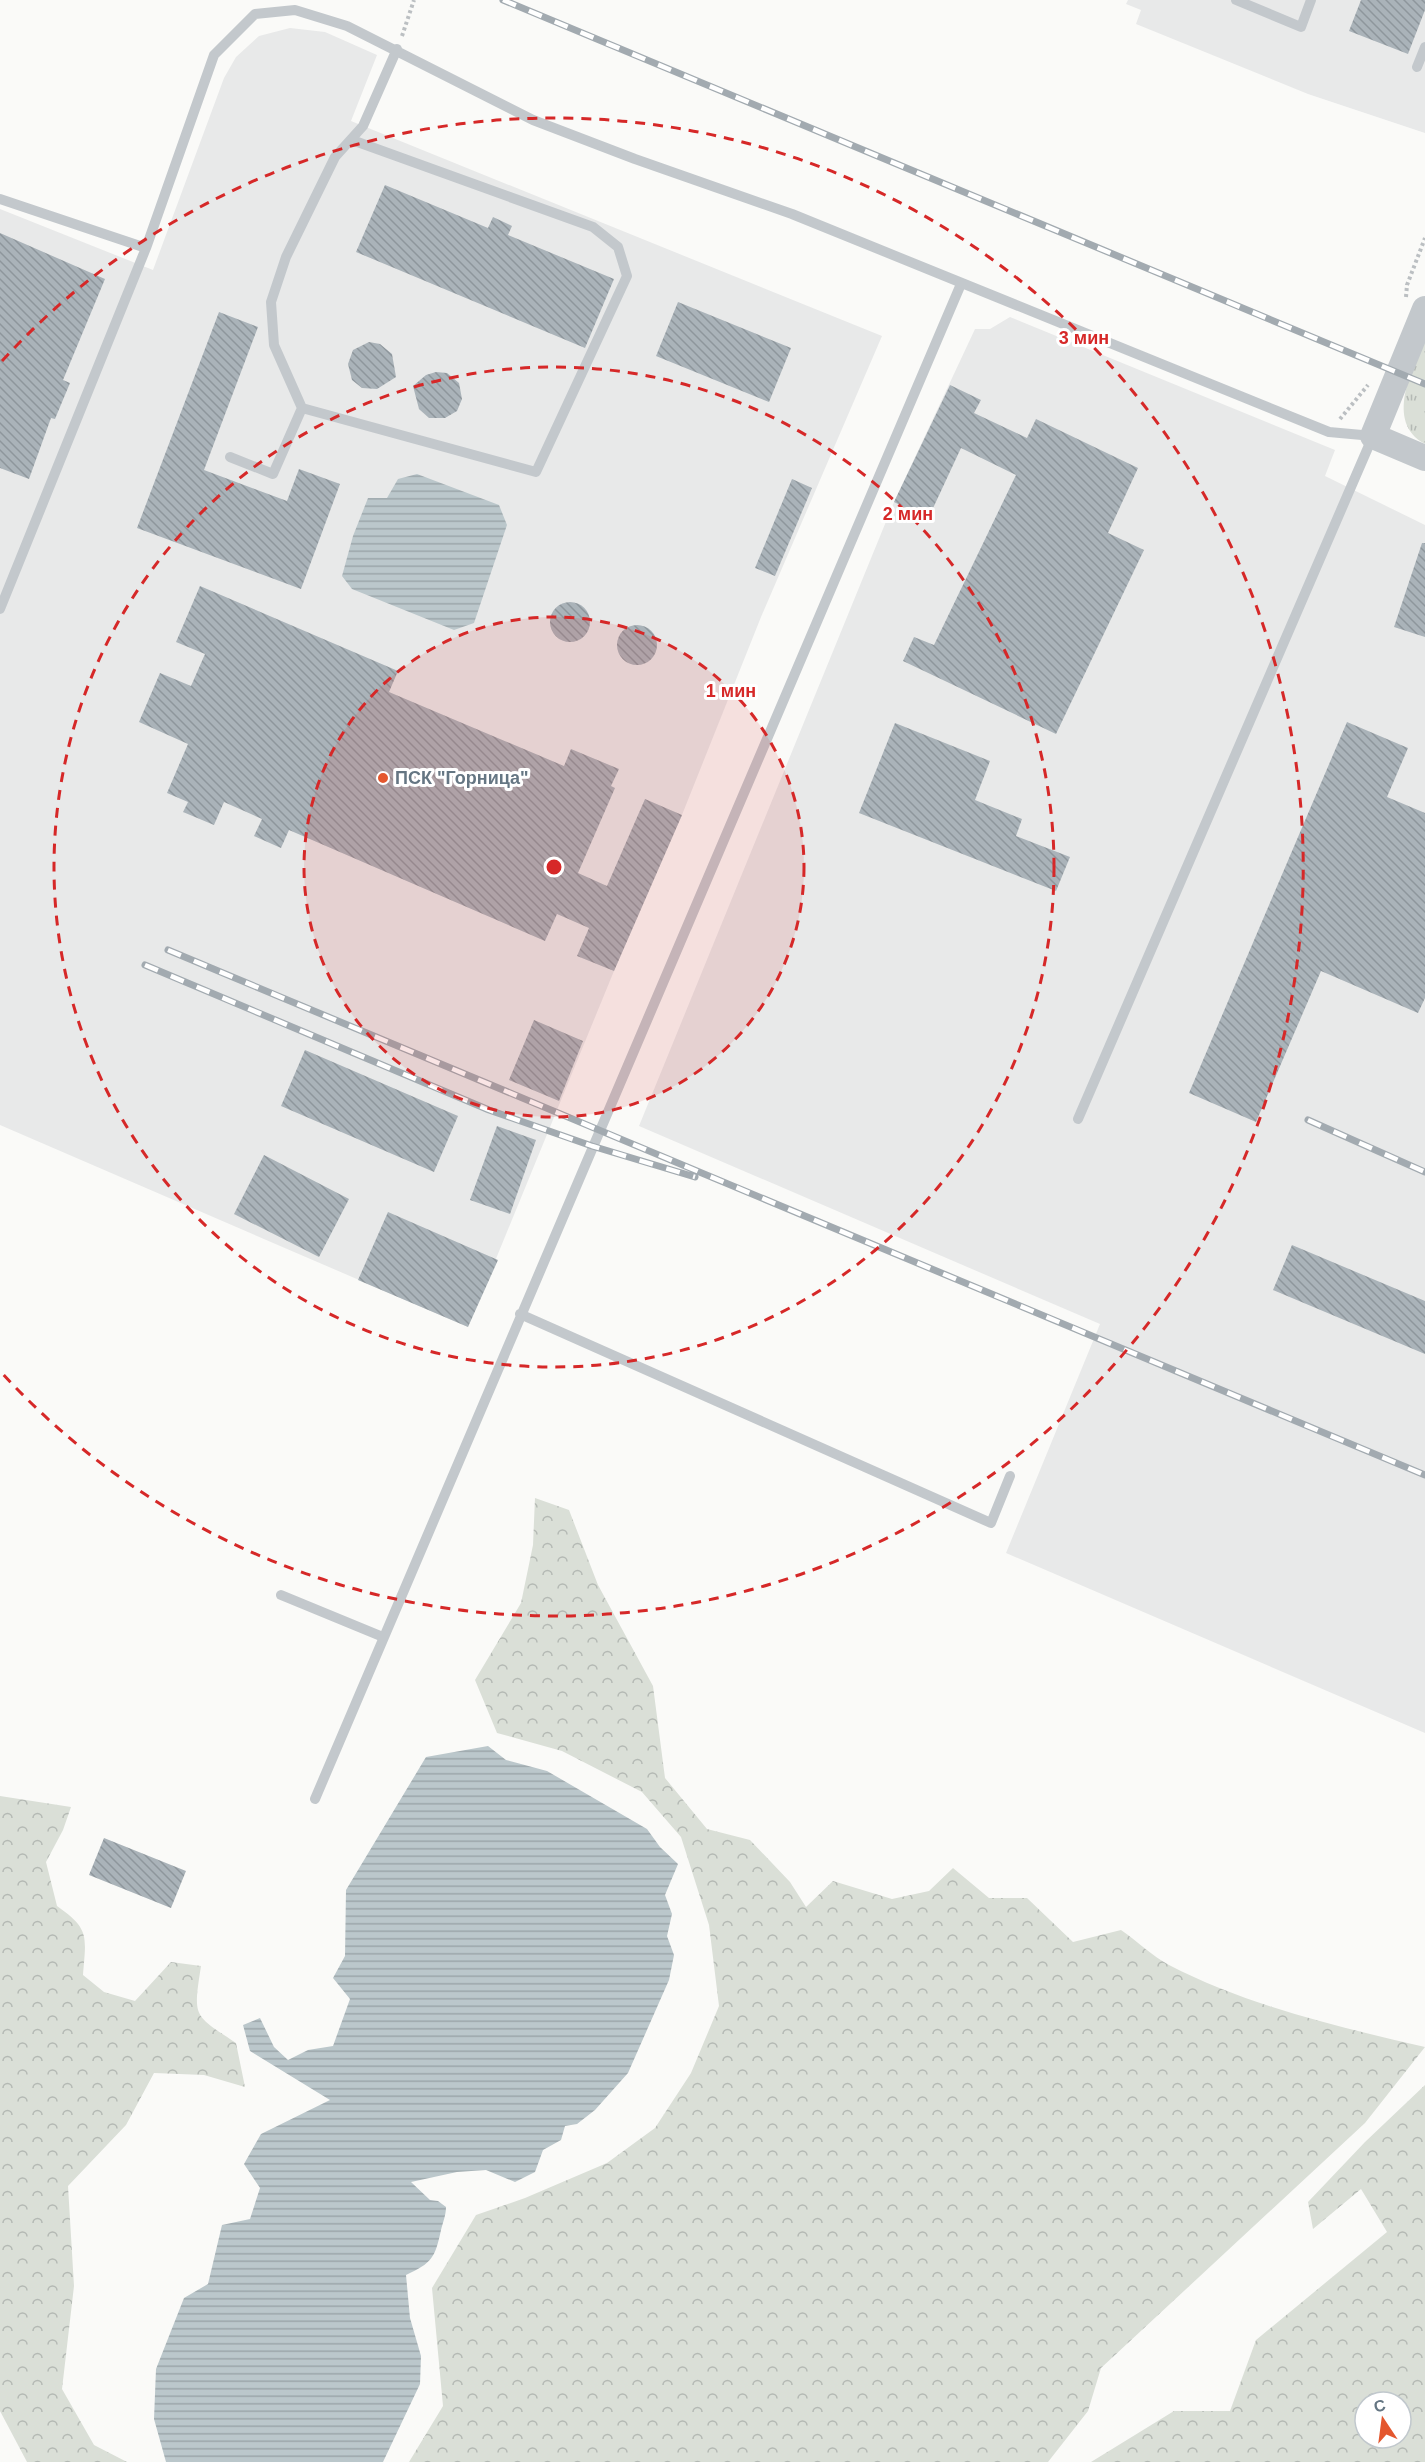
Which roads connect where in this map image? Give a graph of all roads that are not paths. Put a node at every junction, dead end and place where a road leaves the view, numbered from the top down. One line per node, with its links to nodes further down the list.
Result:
1 (1236, 0): 2 (lane)
2 (1311, 0)
3 (1425, 47): 5 (lane)
4 (397, 49): 6 (lane); 8 (lane); 9 (lane)
5 (1417, 67)
6 (352, 140): 11 (lane); 11 (lane)
7 (0, 199): 8 (lane)
8 (146, 248): 15 (lane)
9 (961, 284): 12 (lane); 17 (lane)
10 (1425, 309): 12 (street)
11 (302, 408): 13 (lane)
12 (1373, 436): 14 (street); 16 (lane)
13 (230, 457)
14 (1425, 458)
15 (0, 609)
16 (1078, 1119)
17 (519, 1314): 18 (lane); 20 (lane)
18 (1010, 1476)
19 (281, 1595): 20 (lane)
20 (384, 1637): 21 (lane)
21 (315, 1799)

